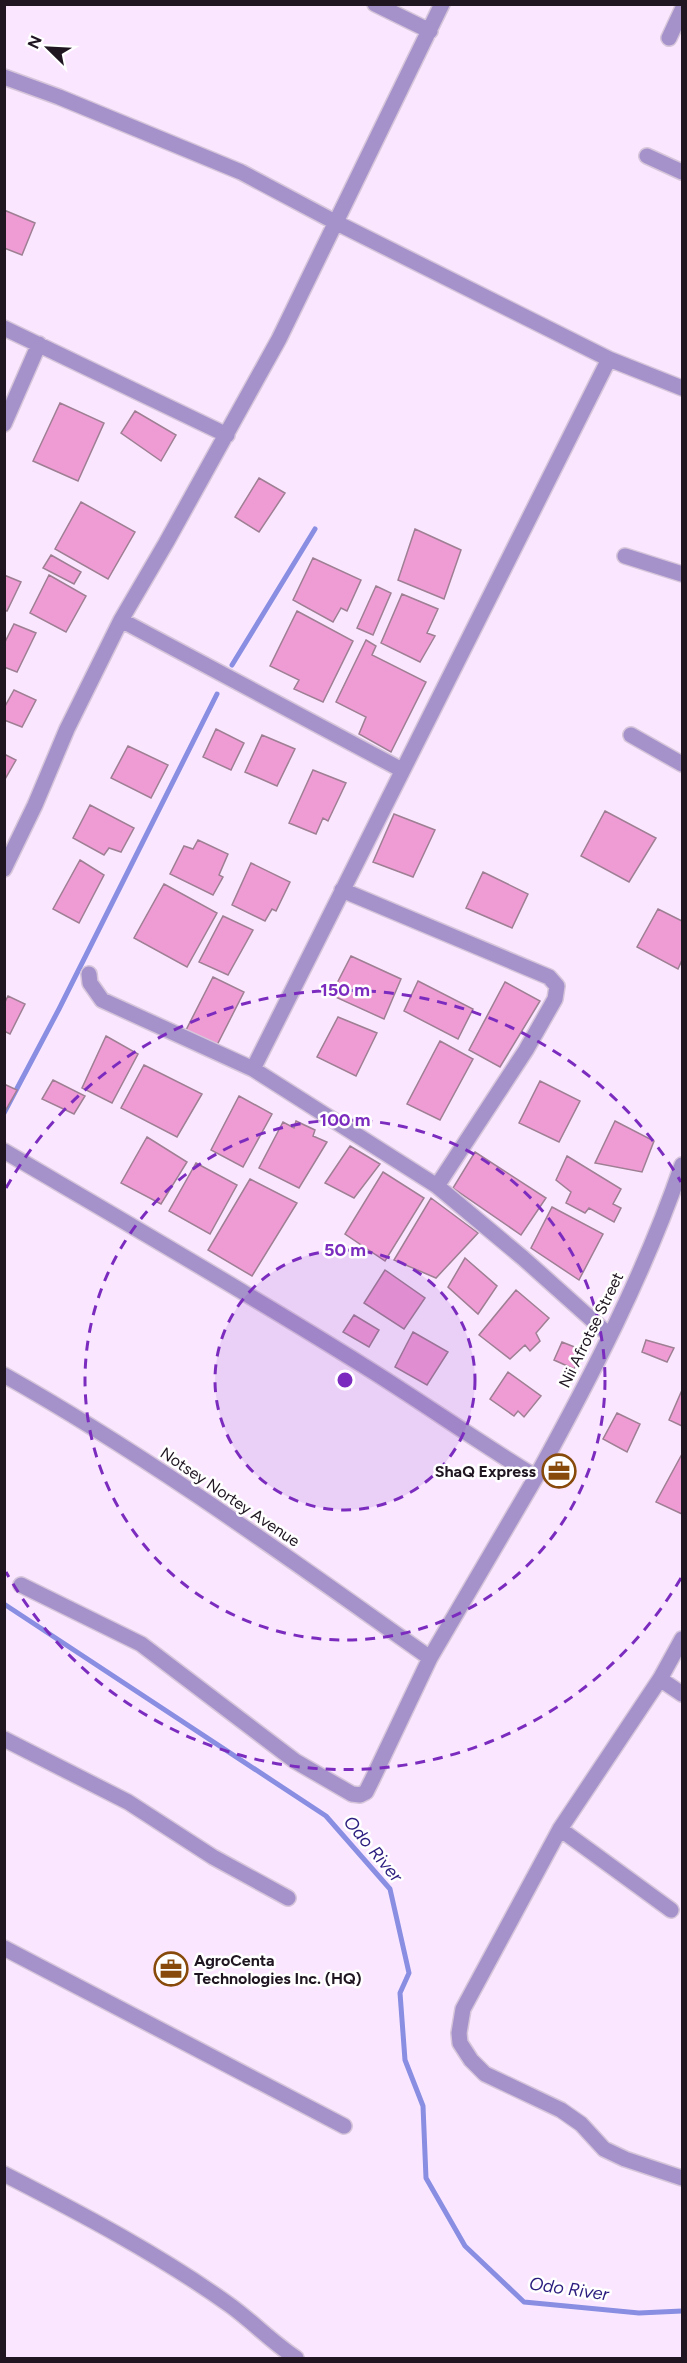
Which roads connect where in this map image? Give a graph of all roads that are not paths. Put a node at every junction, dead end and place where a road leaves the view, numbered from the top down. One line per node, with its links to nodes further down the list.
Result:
1 (375, 4): 4 (street)
2 (442, 4): 4 (street)
3 (682, 10): 5 (street)
4 (430, 32): 9 (street)
5 (669, 38)
6 (4, 77): 9 (street)
7 (647, 156): 8 (street)
8 (682, 172)
9 (335, 222): 12 (street); 15 (street)
10 (4, 328): 11 (street)
11 (39, 344): 14 (street); 15 (street)
12 (609, 359): 13 (street); 21 (street)
13 (682, 388)
14 (4, 424)
15 (227, 435): 18 (street)
16 (625, 556): 17 (street)
17 (682, 574)
18 (121, 620): 21 (street); 22 (street)
19 (632, 735): 20 (street)
20 (682, 764)
21 (402, 770): 23 (street)
22 (4, 869)
23 (342, 890): 25 (street); 29 (street)
24 (89, 974): 25 (street)
25 (253, 1070): 29 (street)
26 (4, 1151): 32 (street)
27 (682, 1165): 28 (street, Nii Afrotse Street)
28 (680, 1184): 30 (street, Nii Afrotse Street)
29 (437, 1186): 30 (street)
30 (609, 1335): 32 (street, Nii Afrotse Street)
31 (4, 1375): 35 (street, Notsey Nortey Avenue)
32 (536, 1477): 35 (street, Nii Afrotse Street)
33 (21, 1586): 35 (street, Nii Afrotse Street)
34 (682, 1639): 36 (street)
35 (430, 1658)
36 (660, 1679): 37 (street); 39 (street)
37 (682, 1694)
38 (4, 1739): 40 (street)
39 (560, 1829): 41 (street); 45 (street)
40 (288, 1898)
41 (671, 1910)
42 (4, 1948): 43 (street)
43 (344, 2126)
44 (4, 2174): 46 (street)
45 (682, 2178)
46 (296, 2358)

